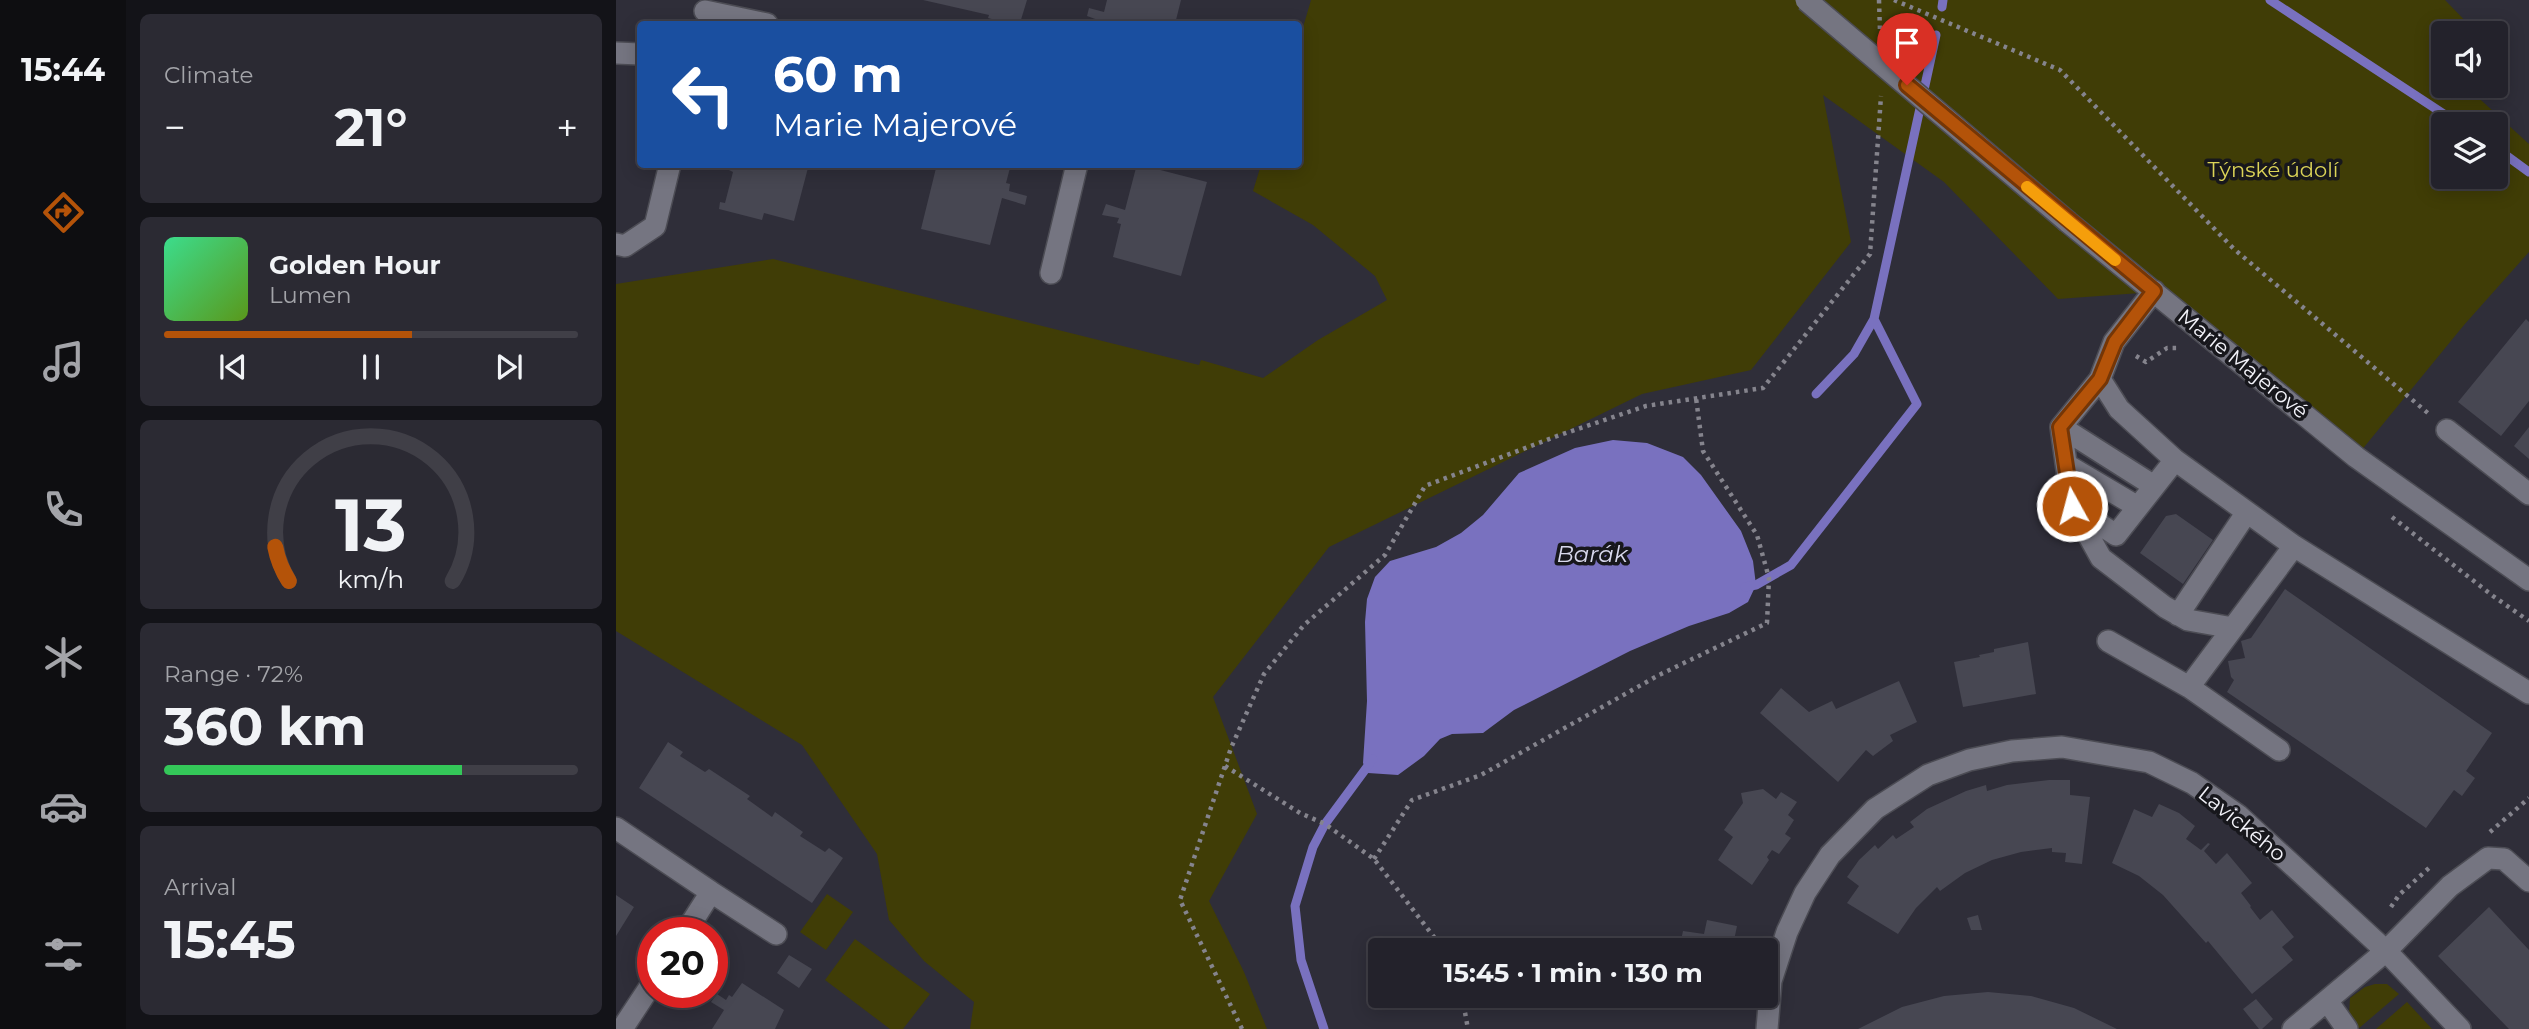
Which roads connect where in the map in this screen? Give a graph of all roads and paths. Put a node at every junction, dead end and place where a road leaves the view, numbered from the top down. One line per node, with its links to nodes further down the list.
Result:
1 (1806, 0): 14 (street, Marie Majerové, bridge)
2 (1879, 0): 6 (path)
3 (1894, 0): 18 (path)
4 (703, 12): 5 (street)
5 (751, 21)
6 (1880, 42)
7 (616, 53): 8 (street)
8 (637, 54)
9 (1881, 83): 16 (path)
10 (669, 168): 12 (street)
11 (1076, 168): 13 (street)
12 (616, 244)
13 (1051, 273)
14 (2154, 291): 15 (street); 27 (street, Marie Majerové)
15 (2100, 379): 17 (street); 19 (street)
16 (1696, 398): 34 (path); 36 (path)
17 (2060, 427): 20 (street); 21 (street)
18 (2447, 430): 22 (street)
19 (2175, 460): 21 (street); 25 (street)
20 (2067, 464): 23 (street); 24 (street)
21 (2154, 486): 24 (street)
22 (2529, 494)
23 (2072, 506): 24 (street); 28 (street)
24 (2138, 507)
25 (2247, 512): 26 (street); 28 (street)
26 (2294, 546): 29 (street); 32 (street)
27 (2529, 580)
28 (2178, 615): 29 (street)
29 (2233, 628): 31 (street)
30 (2108, 640): 31 (street)
31 (2189, 687): 33 (street)
32 (2529, 693)
33 (2278, 750)
34 (1225, 766): 36 (path); 47 (path)
35 (616, 828): 38 (street)
36 (1374, 859): 41 (path)
37 (2529, 881): 42 (street)
38 (711, 892): 39 (street); 40 (street)
39 (695, 917)
40 (776, 934)
41 (1435, 938)
42 (2386, 951): 43 (street); 49 (street, Lavického); 52 (street, Lavického)
43 (2328, 1002): 50 (street); 51 (street)
44 (637, 1006): 46 (street)
45 (1464, 1008): 48 (path)
46 (622, 1029)
47 (1242, 1029)
48 (1468, 1029)
49 (1767, 1029)
50 (2293, 1029)
51 (2347, 1029)
52 (2460, 1029)

